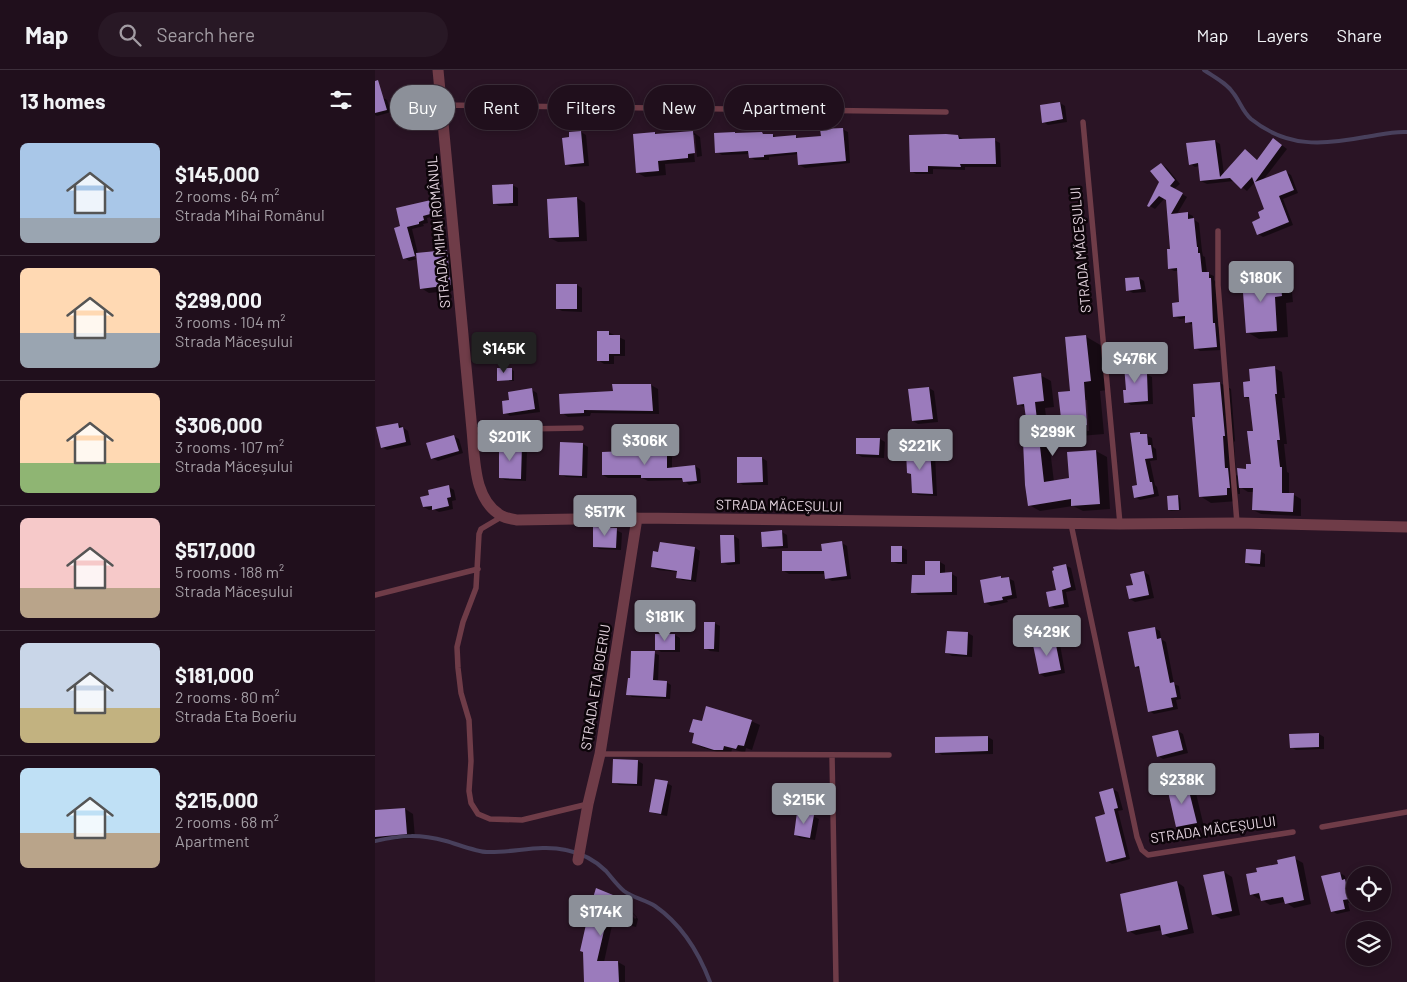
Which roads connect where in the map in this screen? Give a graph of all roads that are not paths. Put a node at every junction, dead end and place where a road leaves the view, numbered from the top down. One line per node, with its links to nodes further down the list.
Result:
1 (438, 70): 2 (street, STRADA MIHAI ROMÂNUL)
2 (439, 85)
3 (455, 105): 4 (lane)
4 (946, 112)
5 (1083, 122): 15 (lane, STRADA MĂCEȘULUI)
6 (443, 130): 9 (street, STRADA MIHAI ROMÂNUL)
7 (1218, 231): 13 (lane)
8 (581, 428): 9 (lane)
9 (472, 430): 10 (street, STRADA MIHAI ROMÂNUL)
10 (490, 507): 11 (street, STRADA MĂCEȘULUI)
11 (503, 516): 12 (street, STRADA MĂCEȘULUI); 17 (lane)
12 (637, 518): 14 (street, STRADA MĂCEȘULUI); 19 (street, STRADA ETA BOERIU)
13 (1237, 523): 15 (street, STRADA MĂCEȘULUI); 16 (street, STRADA MĂCEȘULUI)
14 (1071, 524): 15 (street, STRADA MĂCEȘULUI); 25 (lane, STRADA MĂCEȘULUI)
15 (1120, 524)
16 (1407, 527)
17 (478, 569): 18 (lane); 22 (lane)
18 (375, 595)
19 (600, 754): 20 (lane); 22 (street, STRADA ETA BOERIU)
20 (832, 755): 21 (lane); 27 (lane)
21 (889, 755)
22 (589, 804): 26 (street, STRADA ETA BOERIU)
23 (1407, 812): 24 (lane)
24 (1323, 827)
25 (1293, 832)
26 (578, 860)
27 (836, 982)

